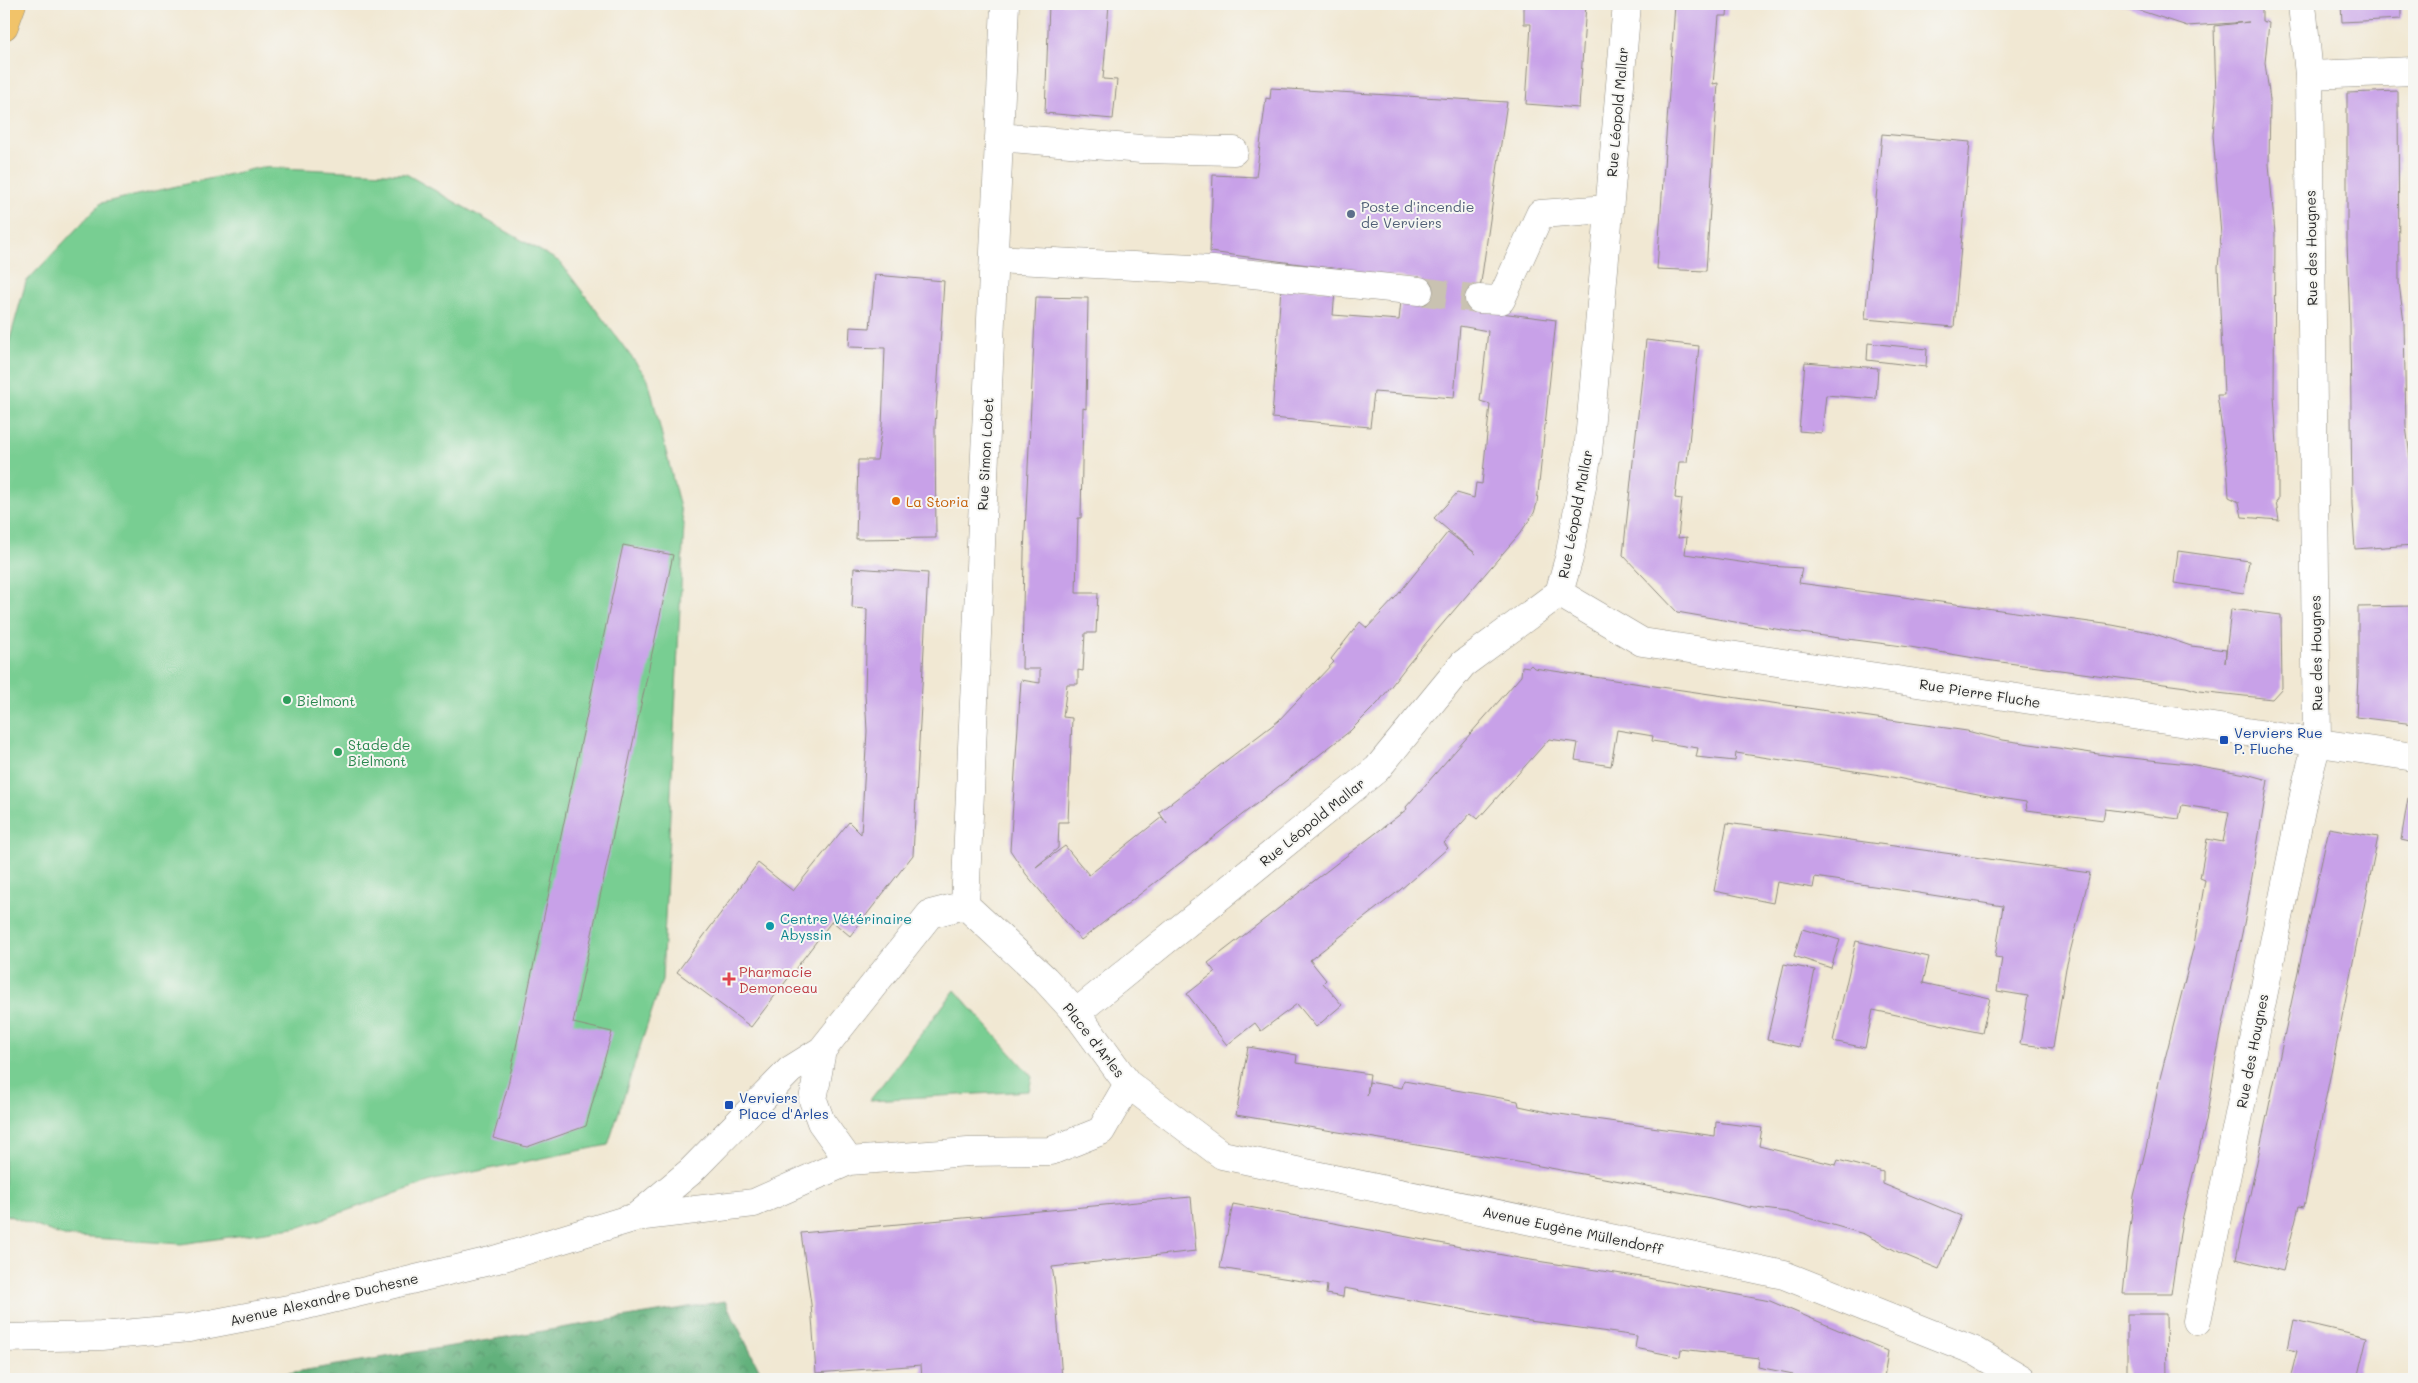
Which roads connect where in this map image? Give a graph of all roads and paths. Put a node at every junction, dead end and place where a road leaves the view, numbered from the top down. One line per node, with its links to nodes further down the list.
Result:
1 (12, 4): 5 (highway)
2 (1005, 4): 8 (street, Rue Simon Lobet)
3 (1627, 4): 10 (street, Rue Léopold Mallar)
4 (2302, 4): 7 (street, Rue des Hougnes)
5 (4, 26)
6 (2414, 71): 7 (street)
7 (2309, 75): 15 (street, Rue des Hougnes)
8 (999, 138): 9 (street); 11 (street, Rue Simon Lobet)
9 (1234, 151)
10 (1608, 208): 13 (street); 14 (street, Rue Léopold Mallar)
11 (994, 259): 12 (street); 17 (street, Rue Simon Lobet)
12 (1419, 291)
13 (1478, 299)
14 (1559, 593): 15 (street, Rue Pierre Fluche); 18 (street, Rue Léopold Mallar)
15 (2317, 743): 16 (street, Rue Pierre Fluche); 23 (street, Rue des Hougnes)
16 (2414, 756)
17 (964, 905): 18 (street, Place d'Arles); 19 (street)
18 (1076, 1013): 20 (street, Place d'Arles)
19 (822, 1050): 21 (street); 22 (street, Avenue Alexandre Duchesne)
20 (1128, 1084): 21 (street, Place d'Arles); 25 (street, Avenue Eugène Müllendorff)
21 (849, 1160): 22 (street, Avenue Alexandre Duchesne)
22 (636, 1217): 24 (street, Avenue Alexandre Duchesne)
23 (2197, 1321)
24 (4, 1338)
25 (2022, 1379)

